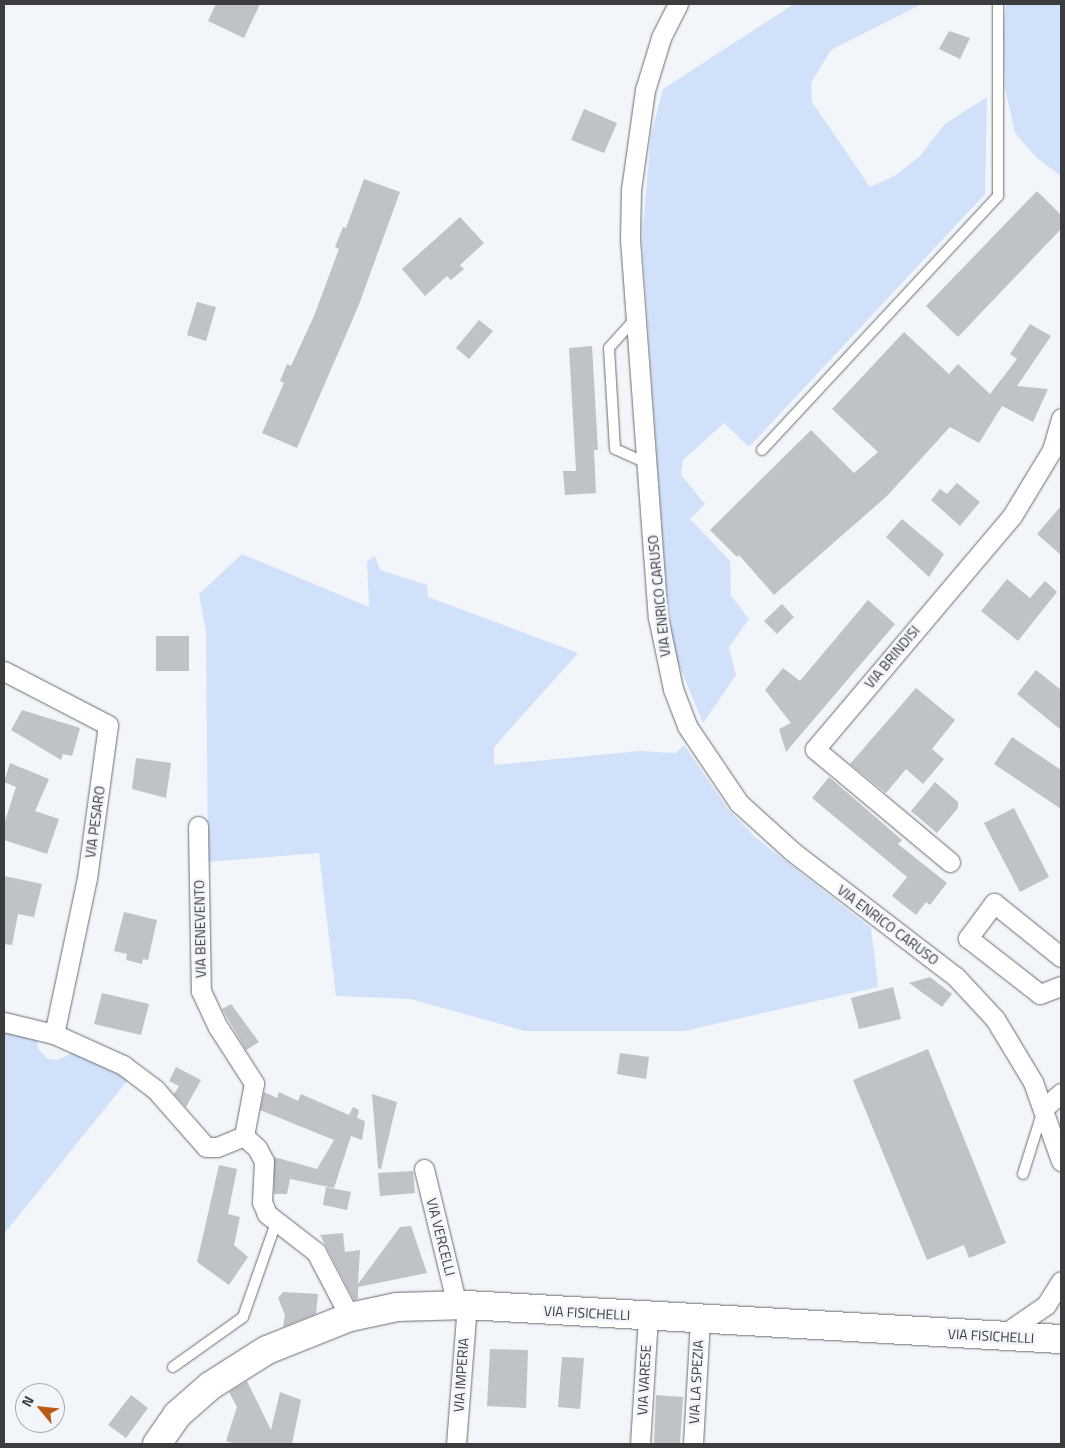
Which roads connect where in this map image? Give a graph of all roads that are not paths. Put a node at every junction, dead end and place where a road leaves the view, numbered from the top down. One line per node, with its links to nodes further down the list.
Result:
1 (678, 4): 3 (street, VIA ENRICO CARUSO)
2 (998, 4): 5 (lane)
3 (636, 318): 6 (street, VIA ENRICO CARUSO); 6 (lane)
4 (1061, 418): 9 (street, VIA BRINDISI)
5 (762, 450)
6 (647, 463): 15 (street, VIA ENRICO CARUSO)
7 (4, 671): 13 (street, VIA PESARO)
8 (198, 826): 16 (street, VIA BENEVENTO)
9 (950, 862)
10 (1061, 957): 11 (street)
11 (1061, 986)
12 (4, 1022): 13 (street)
13 (54, 1034): 16 (street)
14 (1061, 1093): 15 (street)
15 (1043, 1109): 17 (street, VIA ENRICO CARUSO); 19 (lane)
16 (244, 1136): 20 (street)
17 (1061, 1161)
18 (424, 1169): 22 (street, VIA VERCELLI)
19 (1023, 1174)
20 (276, 1220): 24 (street); 28 (lane)
21 (1061, 1281): 26 (street)
22 (462, 1305): 23 (main road, VIA FISICHELLI); 24 (main road, VIA FISICHELLI); 30 (street, VIA IMPERIA)
23 (648, 1316): 25 (main road, VIA FISICHELLI); 31 (street, VIA VARESE)
24 (350, 1317): 29 (main road, VIA FISICHELLI)
25 (700, 1319): 26 (main road, VIA FISICHELLI); 32 (street, VIA LA SPEZIA)
26 (999, 1337): 27 (main road, VIA FISICHELLI)
27 (1061, 1340)
28 (173, 1367)
29 (156, 1444)
30 (456, 1444)
31 (640, 1444)
32 (693, 1444)

